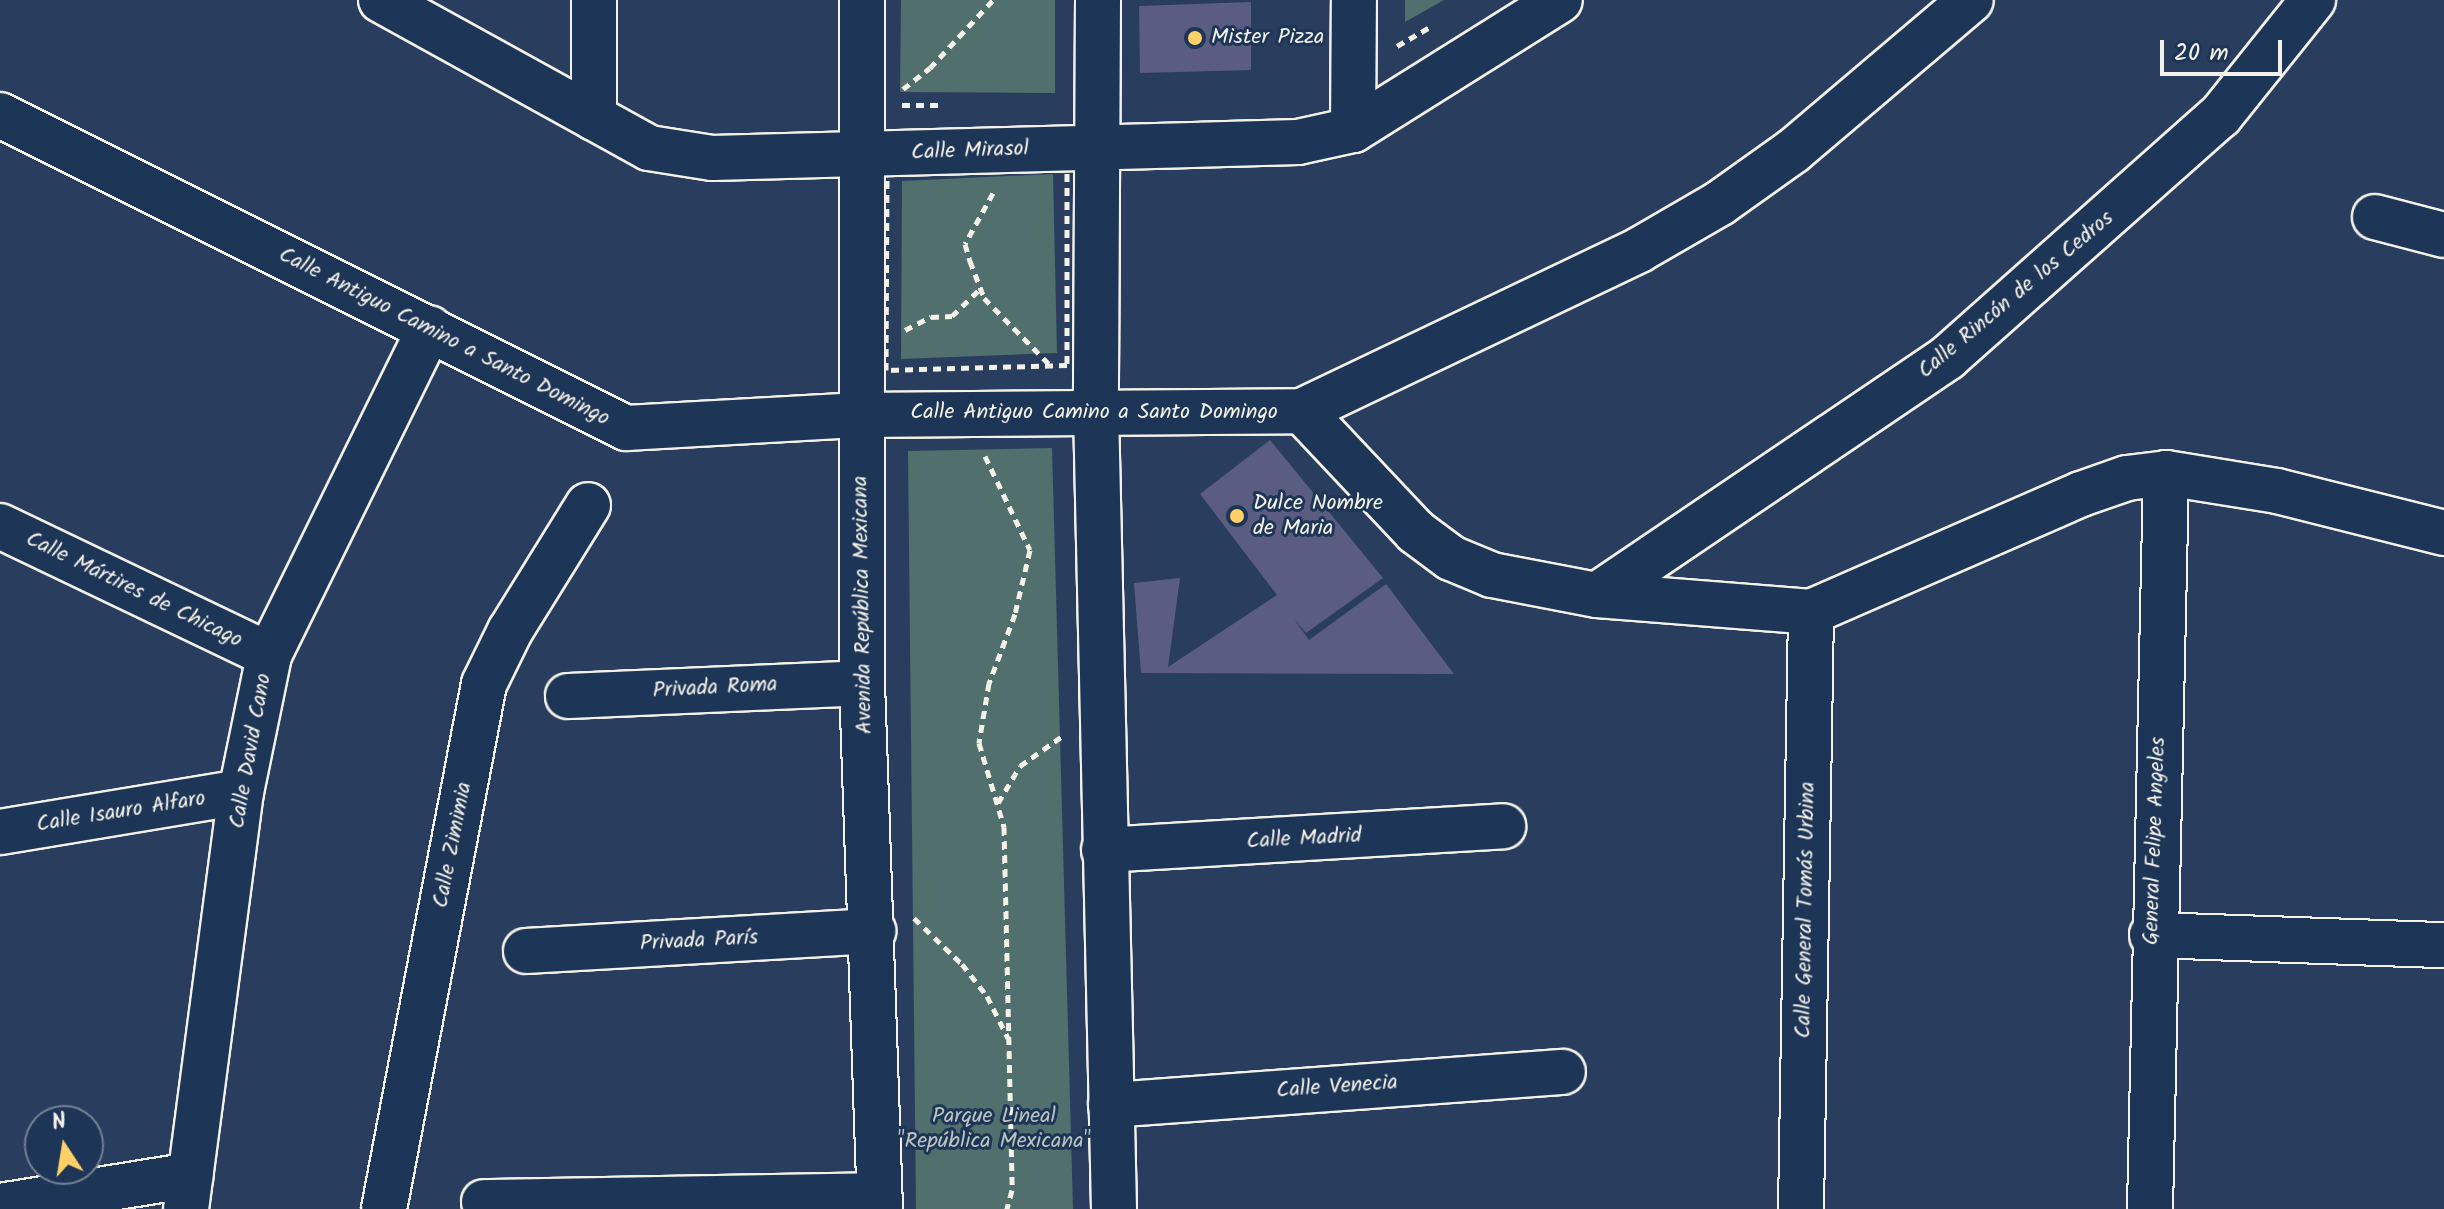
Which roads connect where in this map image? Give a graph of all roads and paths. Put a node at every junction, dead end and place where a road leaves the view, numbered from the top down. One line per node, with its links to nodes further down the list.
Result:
1 (381, 0): 16 (street, Calle Mirasol)
2 (594, 0): 16 (street)
3 (862, 0): 19 (street, Avenida República Mexicana)
4 (993, 0): 12 (path)
5 (1098, 0): 18 (street)
6 (1354, 0): 17 (street)
7 (1560, 0): 17 (street, Calle Mirasol)
8 (1971, 0): 32 (street, Calle Antiguo Camino a Santo Domingo)
9 (2313, 0): 39 (street, Calle Rincón de los Cedros)
10 (1440, 22): 11 (path)
11 (1388, 38)
12 (891, 99)
13 (899, 105): 14 (path)
14 (945, 105)
15 (0, 115): 26 (street, Calle Antiguo Camino a Santo Domingo)
16 (594, 118): 19 (street, Calle Mirasol)
17 (1353, 130): 18 (street, Calle Mirasol)
18 (1096, 147): 19 (street, Calle Mirasol); 31 (street)
19 (859, 155): 33 (street, Avenida República Mexicana)
20 (1003, 162): 21 (path); 29 (path); 30 (path)
21 (1001, 173)
22 (998, 185): 25 (path)
23 (2375, 217): 24 (street)
24 (2444, 235)
25 (981, 289): 27 (path); 30 (path)
26 (430, 328): 33 (street, Calle Antiguo Camino a Santo Domingo); 41 (street, Calle David Cano)
27 (900, 338)
28 (893, 349): 29 (path)
29 (887, 360): 30 (path)
30 (1050, 365)
31 (1096, 410): 32 (street, Calle Antiguo Camino a Santo Domingo); 33 (street, Calle Antiguo Camino a Santo Domingo); 49 (street)
32 (1302, 411): 39 (street, Calle Antiguo Camino a Santo Domingo)
33 (861, 415): 42 (street, Avenida República Mexicana)
34 (982, 446): 46 (path)
35 (2166, 473): 38 (street, Calle Antiguo Camino a Santo Domingo); 40 (street, Calle Antiguo Camino a Santo Domingo); 51 (street, General Felipe Angeles)
36 (588, 505): 62 (street, Calle Zimimia)
37 (0, 526): 41 (street, Calle Mártires de Chicago)
38 (2444, 533)
39 (1597, 595): 40 (street, Calle Antiguo Camino a Santo Domingo)
40 (1811, 612): 65 (street, Calle General Tomás Urbina)
41 (269, 655): 45 (street, Calle David Cano)
42 (862, 683): 43 (street, Privada Roma); 50 (street, Avenida República Mexicana)
43 (568, 696)
44 (1074, 731): 46 (path)
45 (241, 792): 48 (street, Calle Isauro Alfaro); 57 (street, Calle David Cano)
46 (997, 804): 54 (path)
47 (1503, 826): 49 (street, Calle Madrid)
48 (0, 832)
49 (1104, 850): 56 (street)
50 (892, 924): 53 (street, Privada París); 54 (path); 59 (street, Avenida República Mexicana)
51 (2152, 935): 52 (street); 66 (street, General Felipe Angeles)
52 (2444, 945)
53 (526, 951)
54 (1010, 1043): 63 (path)
55 (1563, 1072): 56 (street, Calle Venecia)
56 (1111, 1105): 64 (street)
57 (188, 1192): 61 (street)
58 (484, 1202): 60 (street)
59 (879, 1202): 60 (street)
60 (577, 1205)
61 (0, 1206)
62 (384, 1209)
63 (1007, 1209)
64 (1114, 1209)
65 (1801, 1209)
66 (2150, 1209)

